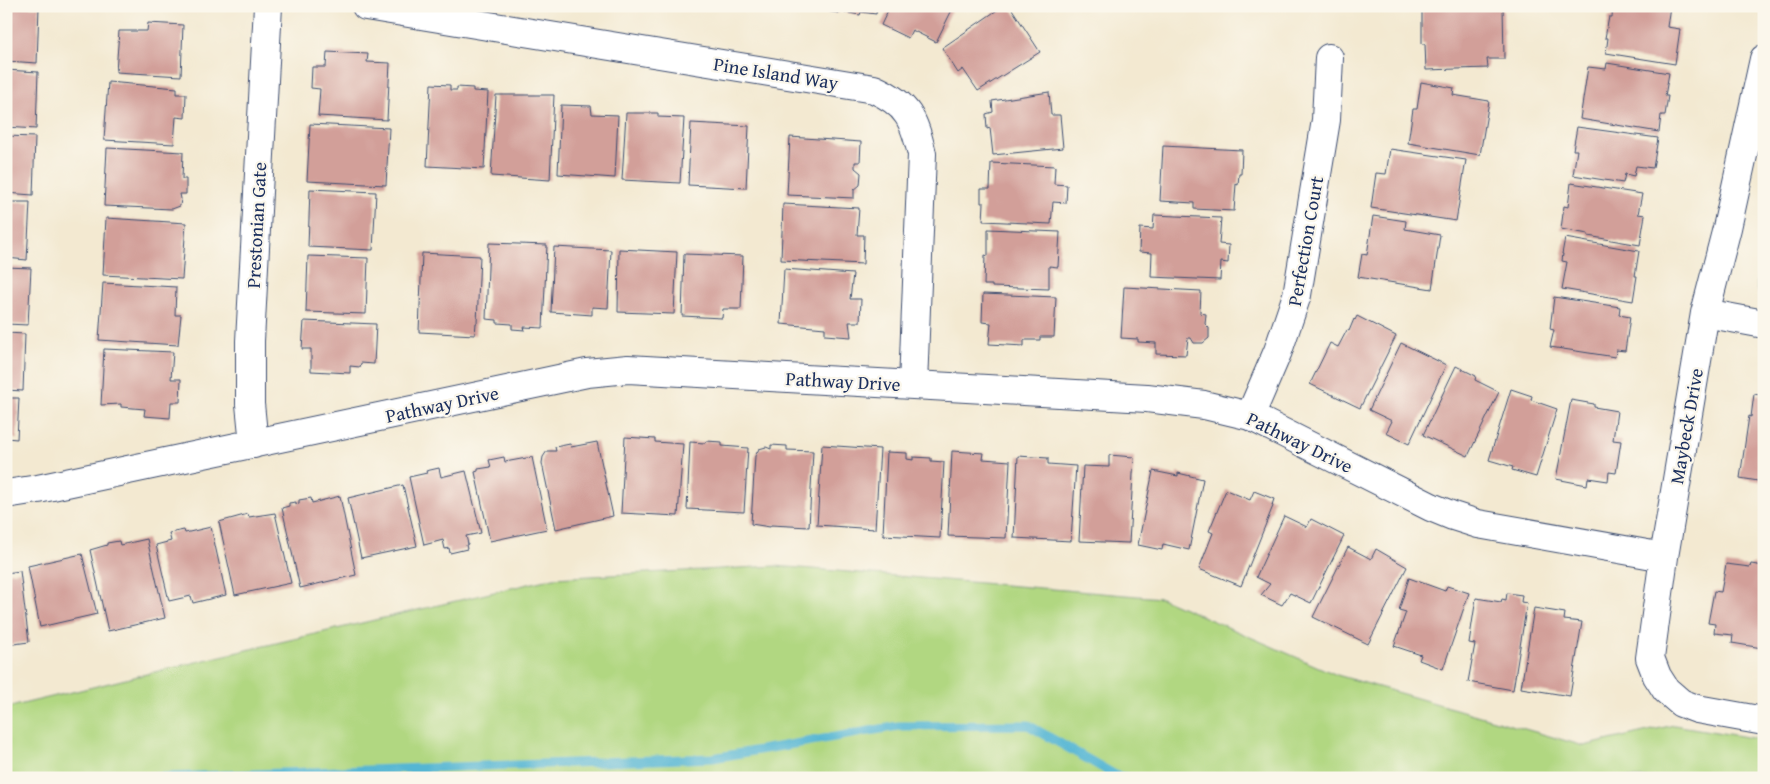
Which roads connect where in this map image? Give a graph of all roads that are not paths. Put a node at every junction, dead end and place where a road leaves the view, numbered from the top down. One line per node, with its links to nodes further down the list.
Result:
1 (268, 6): 9 (street, Prestonian Gate)
2 (366, 6): 7 (street, Pine Island Way)
3 (1329, 58): 8 (street, Perfection Court)
4 (1764, 59): 5 (street, Maybeck Drive)
5 (1705, 313): 6 (street); 11 (street, Maybeck Drive)
6 (1764, 324)
7 (913, 384): 8 (street, Pathway Drive); 9 (street, Pathway Drive)
8 (1250, 416): 11 (street, Pathway Drive)
9 (254, 444): 10 (street, Pathway Drive)
10 (6, 494)
11 (1664, 557): 12 (street, Maybeck Drive)
12 (1764, 721)

